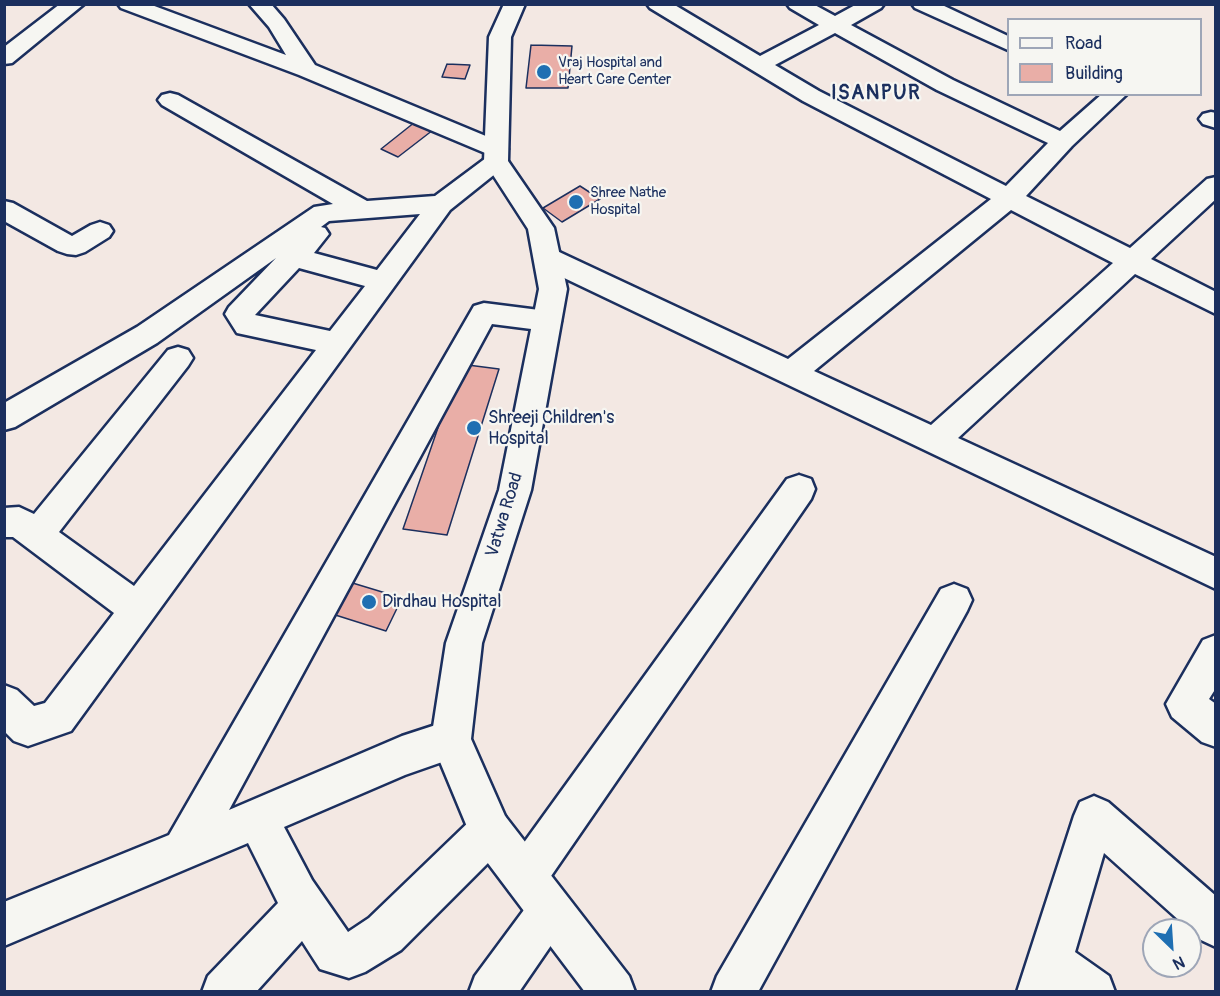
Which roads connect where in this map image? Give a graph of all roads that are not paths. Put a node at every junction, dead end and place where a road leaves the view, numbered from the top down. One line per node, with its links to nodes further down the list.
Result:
1 (74, 4): 10 (street)
2 (128, 4): 14 (street)
3 (259, 4): 14 (street)
4 (515, 4): 18 (street)
5 (657, 4): 13 (street)
6 (797, 4): 9 (street)
7 (874, 4): 9 (street)
8 (922, 4): 11 (street)
9 (835, 25): 13 (street); 17 (street)
10 (13, 42): 12 (street)
11 (1007, 44)
12 (4, 58)
13 (759, 65): 20 (street)
14 (306, 69): 18 (street)
15 (1114, 96): 17 (street)
16 (170, 100): 23 (street)
17 (1063, 141): 20 (street)
18 (496, 155): 21 (street); 26 (street, Vatwa Road)
19 (1215, 185): 27 (street)
20 (1008, 198): 27 (street); 33 (street)
21 (441, 204): 23 (street); 28 (street)
22 (4, 209): 24 (street)
23 (351, 211): 25 (street); 34 (street)
24 (100, 231)
25 (294, 257): 28 (street); 31 (street)
26 (547, 258): 30 (street, Vatwa Road); 33 (street)
27 (1133, 262): 29 (street); 35 (street)
28 (383, 281): 31 (street)
29 (1215, 304)
30 (547, 321): 45 (street, Vatwa Road); 48 (street)
31 (337, 344): 41 (street)
32 (178, 357): 38 (street)
33 (791, 374): 35 (street)
34 (4, 418)
35 (934, 441): 39 (street)
36 (799, 489): 49 (street)
37 (4, 523): 38 (street)
38 (36, 536): 41 (street)
39 (1215, 574)
40 (954, 600): 57 (street)
41 (138, 610): 43 (street)
42 (1215, 652): 44 (street)
43 (4, 703)
44 (1215, 728)
45 (451, 740): 46 (street); 47 (street)
46 (257, 818): 48 (street); 50 (street)
47 (490, 831): 49 (street); 50 (street)
48 (184, 850): 51 (street)
49 (538, 894): 55 (street); 56 (street)
50 (305, 907): 54 (street)
51 (4, 924)
52 (1215, 925): 53 (street)
53 (1045, 976): 58 (street)
54 (224, 992)
55 (492, 992)
56 (613, 992)
57 (733, 992)
58 (1093, 992)

